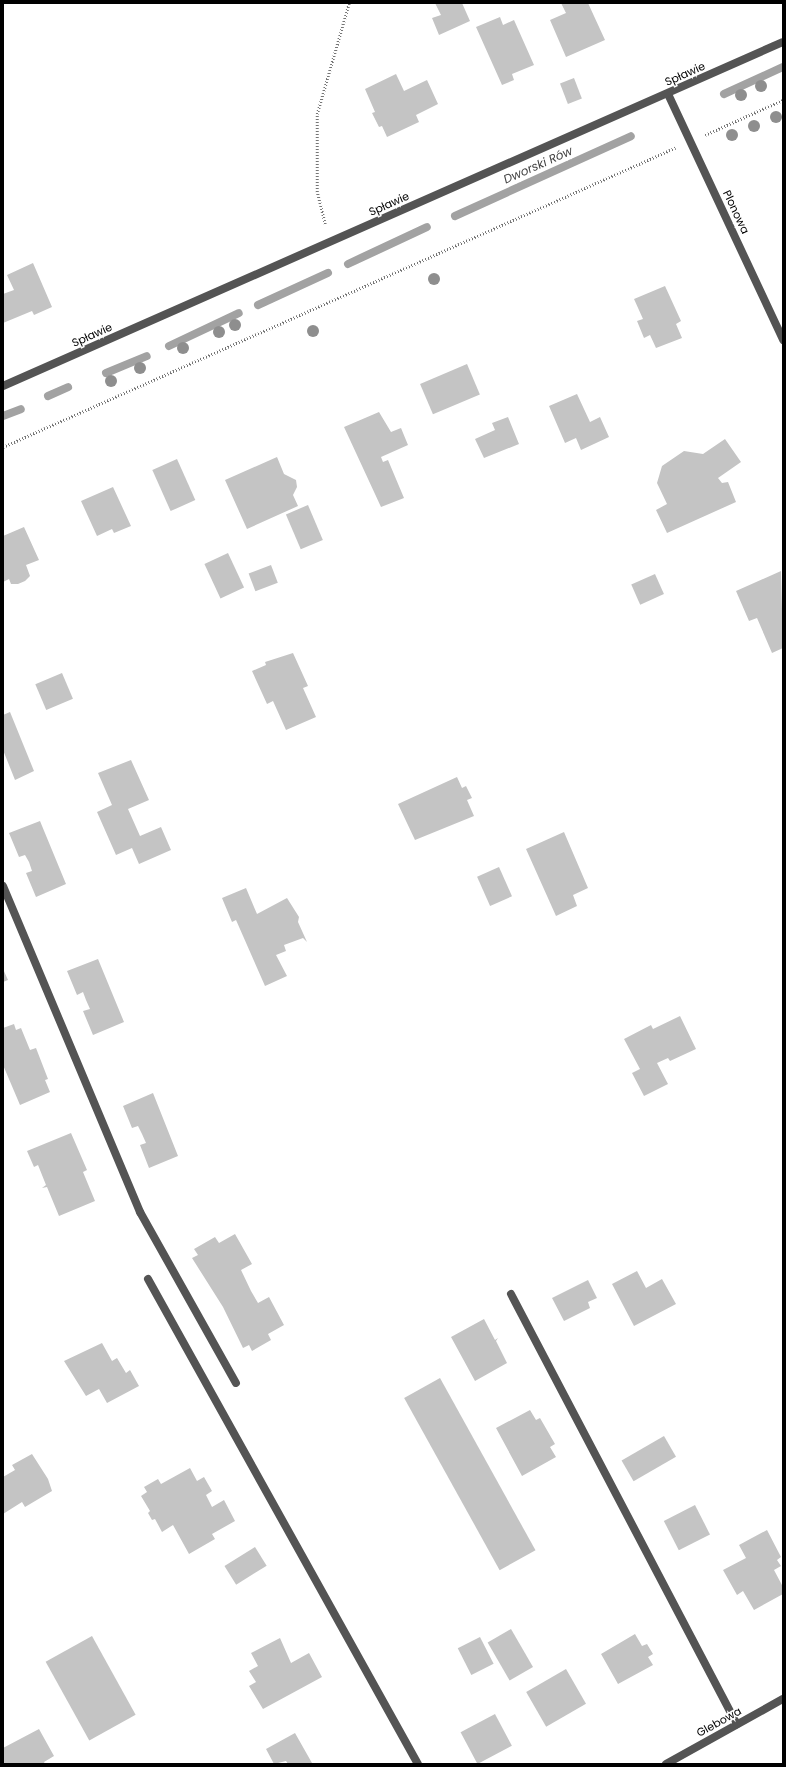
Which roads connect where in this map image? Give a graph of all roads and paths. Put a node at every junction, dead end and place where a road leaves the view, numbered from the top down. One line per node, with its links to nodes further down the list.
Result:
1 (349, 3): 6 (path)
2 (783, 42): 3 (street, Spławie)
3 (668, 94): 5 (street, Plonowa); 6 (street, Spławie)
4 (783, 100): 5 (path)
5 (691, 141): 7 (street, Plonowa); 9 (path)
6 (329, 242): 8 (street, Spławie)
7 (783, 340)
8 (3, 386)
9 (3, 447)
10 (3, 886): 13 (street)
11 (148, 1279): 16 (street)
12 (511, 1294): 15 (street)
13 (236, 1383)
14 (783, 1699): 15 (street, Glebowa)
15 (737, 1724): 17 (street, Glebowa)
16 (418, 1764)
17 (666, 1764)

